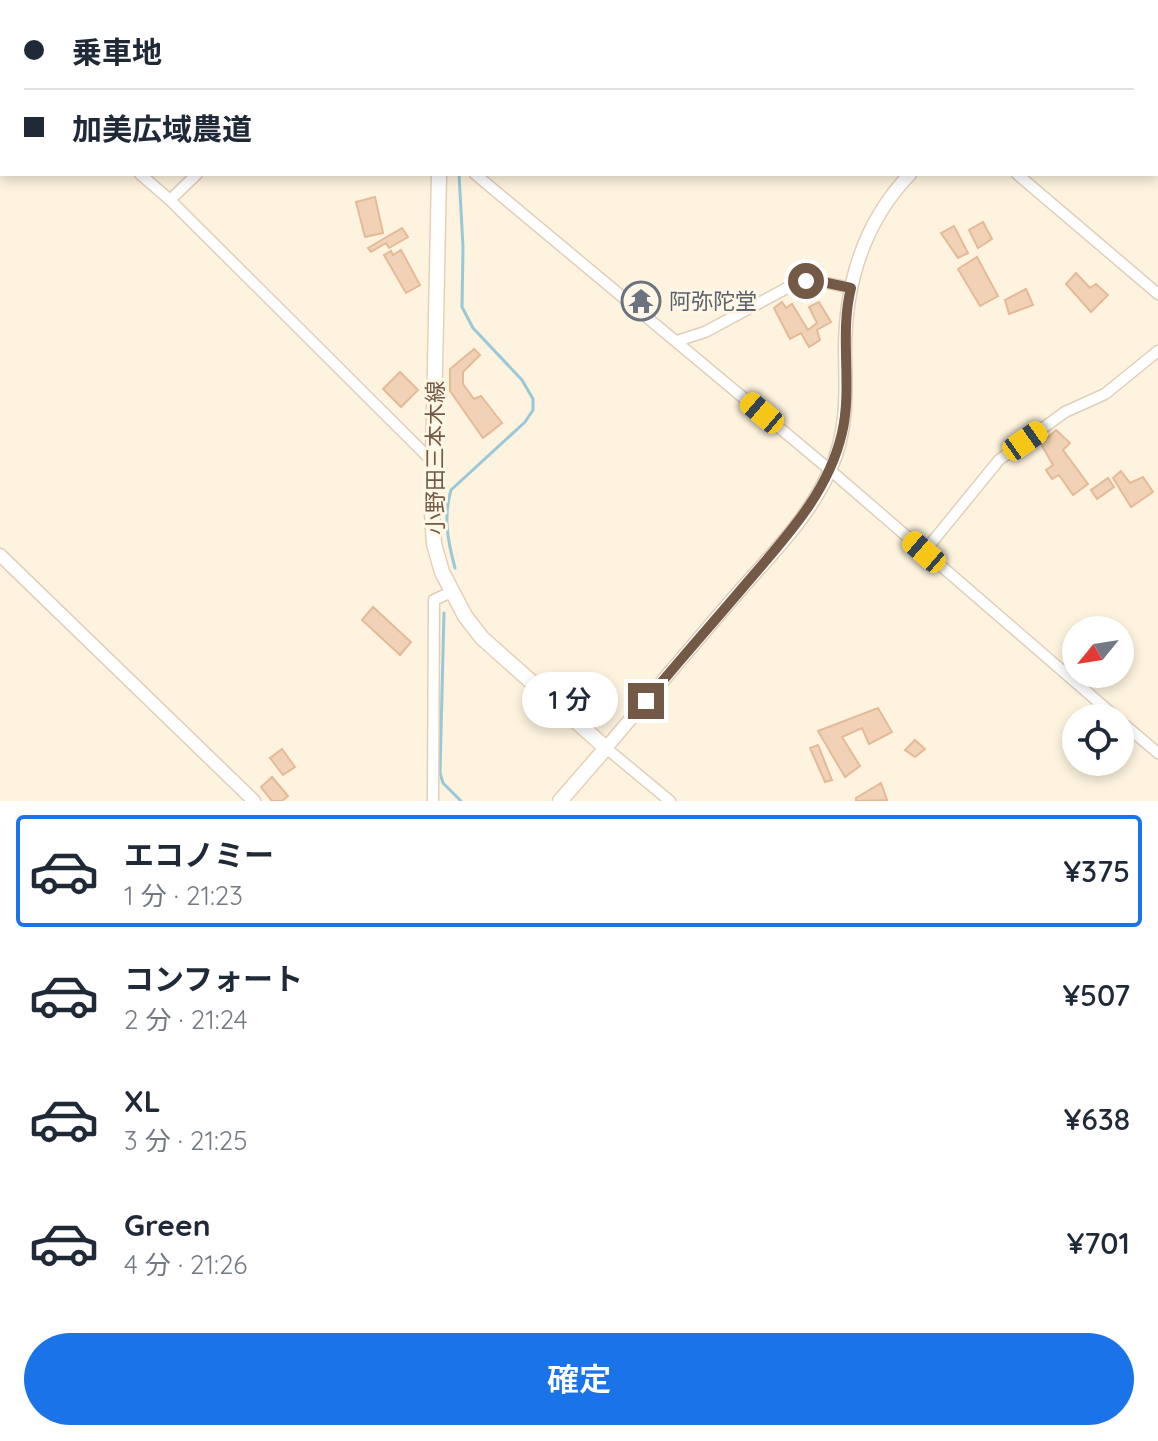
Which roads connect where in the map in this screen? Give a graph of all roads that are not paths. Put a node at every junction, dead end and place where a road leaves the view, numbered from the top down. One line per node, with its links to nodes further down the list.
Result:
1 (142, 176): 7 (street)
2 (195, 176): 7 (street)
3 (438, 176): 12 (main road, 小野田三本木線)
4 (477, 176): 10 (street)
5 (908, 176): 8 (street)
6 (1019, 176): 9 (street)
7 (170, 200): 12 (street)
8 (851, 288): 10 (street); 13 (street)
9 (1158, 294)
10 (677, 341): 13 (street)
11 (1158, 351): 14 (street)
12 (433, 462): 16 (main road, 小野田三本木線)
13 (830, 470): 14 (street); 19 (street)
14 (924, 552): 17 (street)
15 (0, 555): 21 (street)
16 (451, 592): 19 (main road, 小野田三本木線); 22 (street)
17 (1101, 704)
18 (1134, 733): 20 (street)
19 (606, 748): 23 (main road); 24 (street)
20 (1158, 753)
21 (254, 801)
22 (433, 801)
23 (560, 801)
24 (670, 801)

